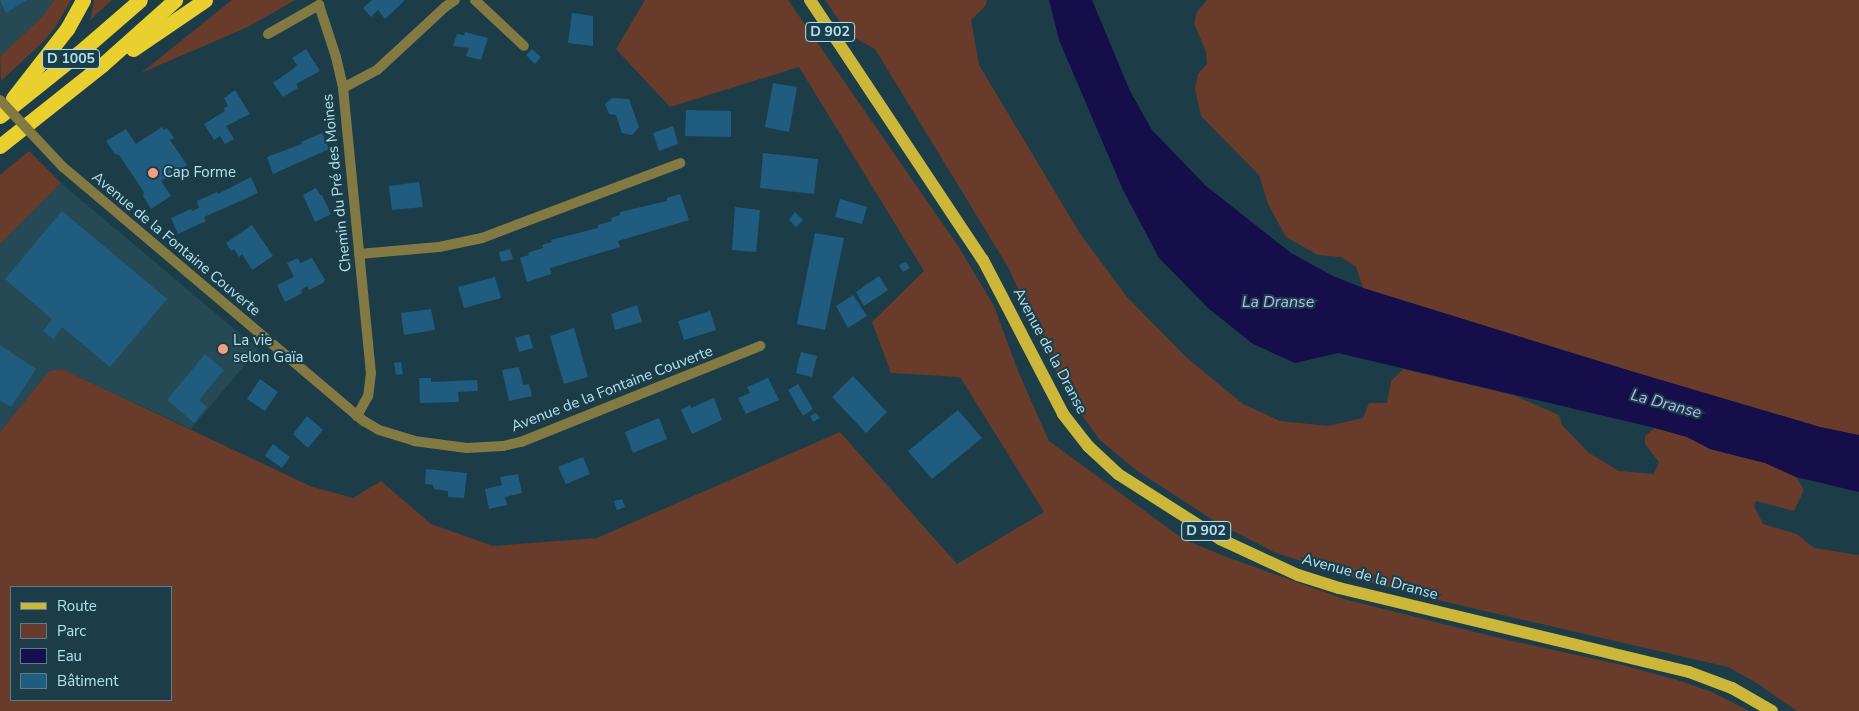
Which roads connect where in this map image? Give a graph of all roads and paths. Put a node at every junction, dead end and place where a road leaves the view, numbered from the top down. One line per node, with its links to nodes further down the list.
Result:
1 (82, 0): 13 (highway)
2 (140, 0): 13 (highway, D 1005)
3 (175, 0): 11 (highway, D 1005)
4 (205, 0): 11 (highway)
5 (455, 0): 10 (street)
6 (475, 0): 9 (street)
7 (810, 0): 19 (main road, Avenue de la Dranse / D 902)
8 (268, 34): 10 (street, Chemin du Pré des Moines)
9 (524, 46)
10 (343, 88): 16 (street, Chemin du Pré des Moines)
11 (61, 98): 14 (highway, D 1005)
12 (0, 100): 18 (street, Avenue de la Fontaine Couverte, bridge)
13 (0, 115)
14 (0, 146)
15 (680, 163): 16 (street)
16 (359, 254): 18 (street, Chemin du Pré des Moines)
17 (760, 346): 18 (street, Avenue de la Fontaine Couverte)
18 (357, 416)
19 (1772, 711)

